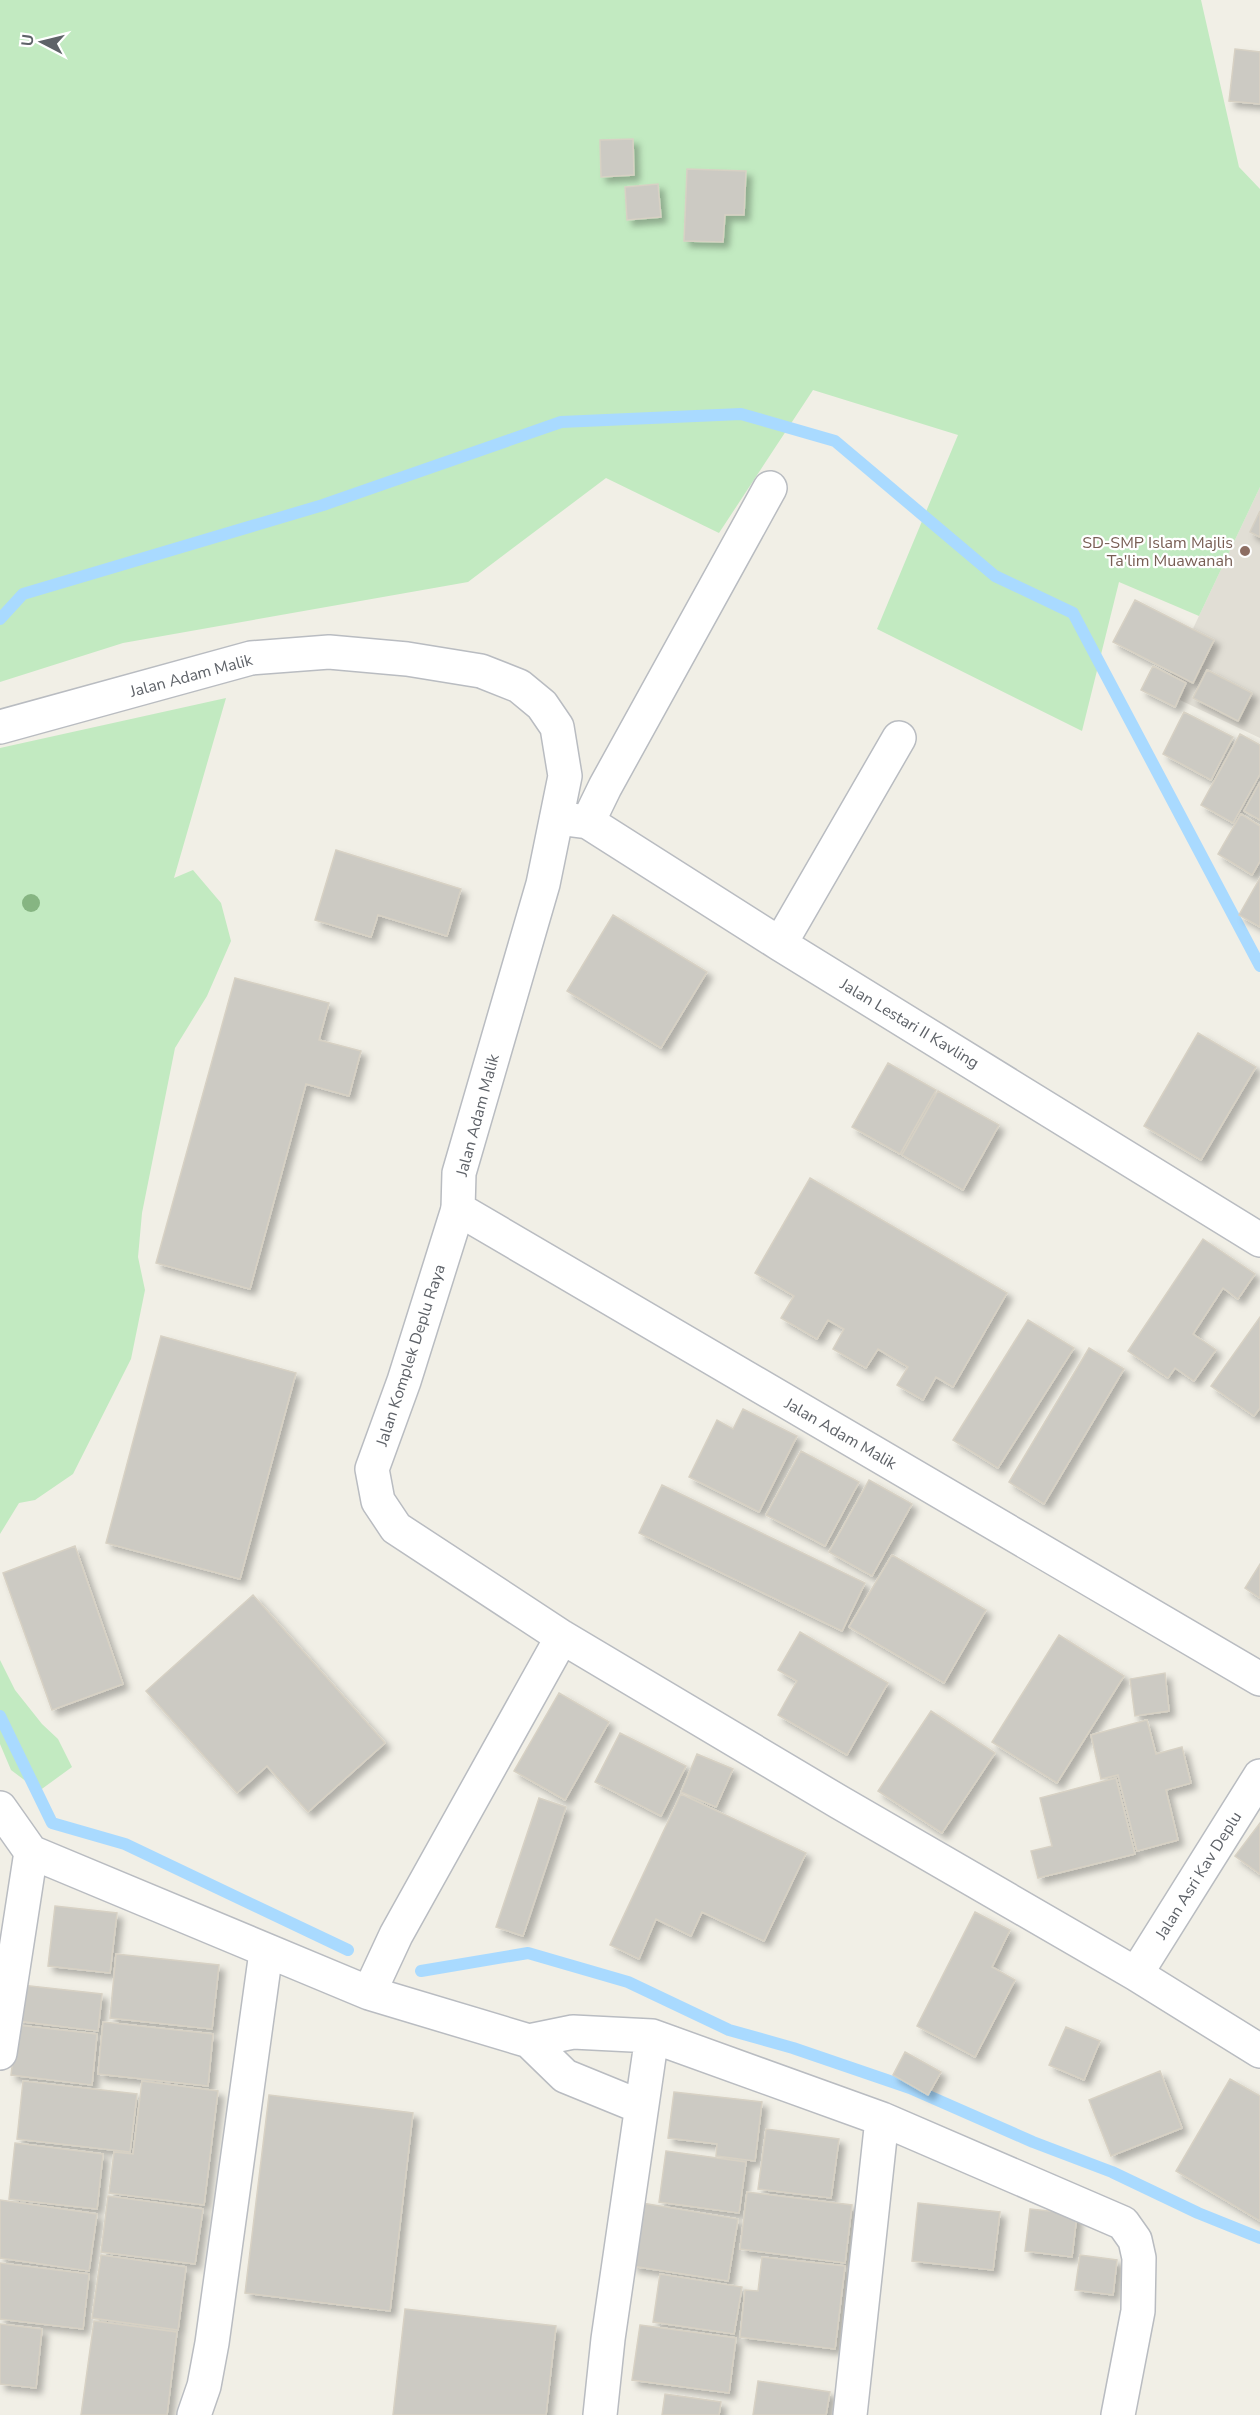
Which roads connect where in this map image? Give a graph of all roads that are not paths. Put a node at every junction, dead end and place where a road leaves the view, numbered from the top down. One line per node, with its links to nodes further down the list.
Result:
1 (770, 488): 4 (street)
2 (0, 727): 4 (street, Jalan Adam Malik)
3 (900, 738): 5 (street)
4 (572, 820): 5 (street, Jalan Lestari II Kavling); 6 (street, Jalan Adam Malik)
5 (780, 944): 7 (street, Jalan Lestari II Kavling)
6 (458, 1209): 8 (street, Jalan Komplek Deplu Raya); 9 (street, Jalan Adam Malik)
7 (1260, 1240)
8 (562, 1637): 14 (street); 15 (street)
9 (1260, 1679)
10 (1260, 1776): 14 (street, Jalan Asri Kav Deplu)
11 (0, 1808): 12 (street)
12 (31, 1852): 13 (street); 19 (street)
13 (267, 1952): 15 (street); 22 (street)
14 (1136, 1974): 18 (street)
15 (369, 1993): 17 (street)
16 (652, 2036): 17 (street); 20 (street); 21 (street)
17 (529, 2042): 20 (street)
18 (1260, 2051)
19 (0, 2053)
20 (641, 2107): 23 (street)
21 (882, 2119): 24 (street); 25 (street)
22 (194, 2415)
23 (600, 2415)
24 (850, 2415)
25 (1118, 2415)

